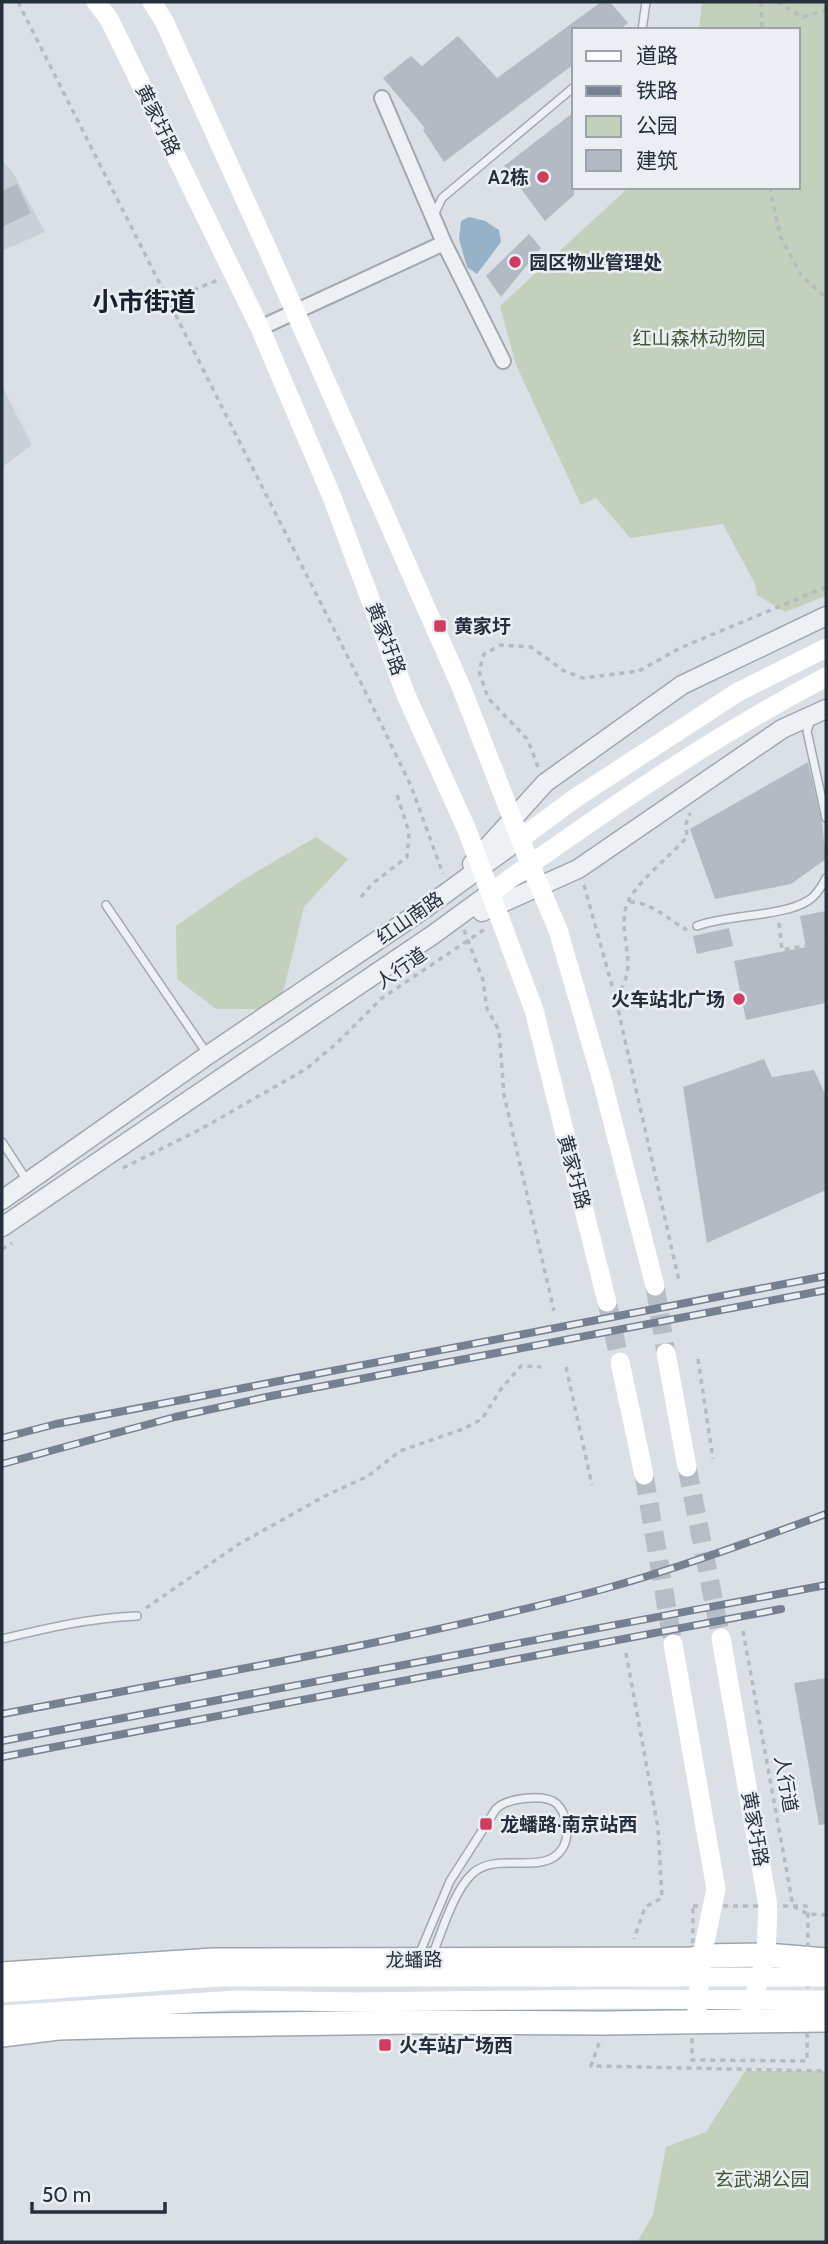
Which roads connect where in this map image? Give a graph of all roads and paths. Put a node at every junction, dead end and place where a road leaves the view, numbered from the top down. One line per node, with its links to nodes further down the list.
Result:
1 (18, 2): 32 (path)
2 (96, 2): 17 (main road, 黄家圩路)
3 (152, 2): 16 (main road)
4 (646, 2): 8 (lane)
5 (761, 2): 9 (path)
6 (777, 2): 7 (path)
7 (826, 10)
8 (642, 28)
9 (762, 28)
10 (572, 90): 13 (lane)
11 (382, 98): 14 (street)
12 (770, 189): 15 (path)
13 (435, 213)
14 (444, 243): 16 (street); 18 (street)
15 (826, 298)
16 (296, 313): 17 (street); 26 (main road)
17 (260, 328): 28 (main road, 黄家圩路)
18 (503, 361)
19 (826, 616): 26 (street)
20 (826, 648): 27 (main road)
21 (826, 677): 29 (main road, 红山南路)
22 (819, 713): 25 (lane); 31 (street)
23 (396, 792): 33 (path)
24 (690, 813): 42 (path)
25 (826, 818)
26 (512, 819): 27 (main road); 28 (street)
27 (520, 839): 28 (street); 29 (main road)
28 (479, 863): 32 (street, 红山南路); 36 (main road, 黄家圩路)
29 (530, 864): 31 (main road); 36 (main road, 红山南路)
30 (826, 878): 37 (lane)
31 (539, 886): 36 (street); 50 (main road)
32 (452, 889): 43 (street, 红山南路)
33 (361, 897)
34 (630, 902): 38 (path)
35 (106, 905): 43 (lane)
36 (495, 907): 39 (street); 39 (path, 人行道); 40 (street, 红山南路); 51 (main road, 黄家圩路)
37 (777, 911): 38 (lane); 41 (path)
38 (697, 926)
39 (465, 931): 40 (street); 45 (path, 人行道); 52 (path)
40 (434, 934): 48 (street, 红山南路)
41 (826, 942)
42 (616, 1000)
43 (208, 1055): 46 (street, 红山南路)
44 (2, 1142): 46 (lane)
45 (119, 1170)
46 (28, 1182): 47 (street, 红山南路)
47 (2, 1200)
48 (7, 1235): 49 (path)
49 (2, 1249)
50 (655, 1286)
51 (607, 1302)
52 (554, 1311)
53 (666, 1353): 59 (main road)
54 (698, 1360): 58 (path)
55 (620, 1362): 60 (main road)
56 (541, 1367): 62 (path)
57 (566, 1367): 61 (path)
58 (713, 1460)
59 (687, 1467)
60 (643, 1475)
61 (592, 1485)
62 (137, 1616): 65 (lane)
63 (743, 1631): 68 (path, 人行道)
64 (721, 1638): 70 (main road, 黄家圩路)
65 (2, 1639)
66 (673, 1644): 71 (main road)
67 (626, 1654): 72 (path)
68 (826, 1915)
69 (826, 1950): 70 (street)
70 (766, 1955): 71 (main road, 龙蟠路); 74 (main road, 龙蟠路); 80 (main road, 黄家圩路)
71 (702, 1956): 72 (main road, 龙蟠路); 82 (main road)
72 (628, 1959): 73 (main road, 龙蟠路)
73 (424, 1960): 73 (lane); 75 (main road, 龙蟠路)
74 (826, 1960)
75 (2, 1974)
76 (826, 1977): 77 (main road, 龙蟠路, bridge)
77 (2, 1993)
78 (826, 2000): 79 (main road, bridge)
79 (2, 2015)
80 (748, 2020): 81 (main road); 82 (main road); 84 (street)
81 (826, 2020)
82 (696, 2021): 83 (main road)
83 (606, 2023): 85 (main road); 86 (path)
84 (826, 2031)
85 (2, 2035)
86 (826, 2071)

